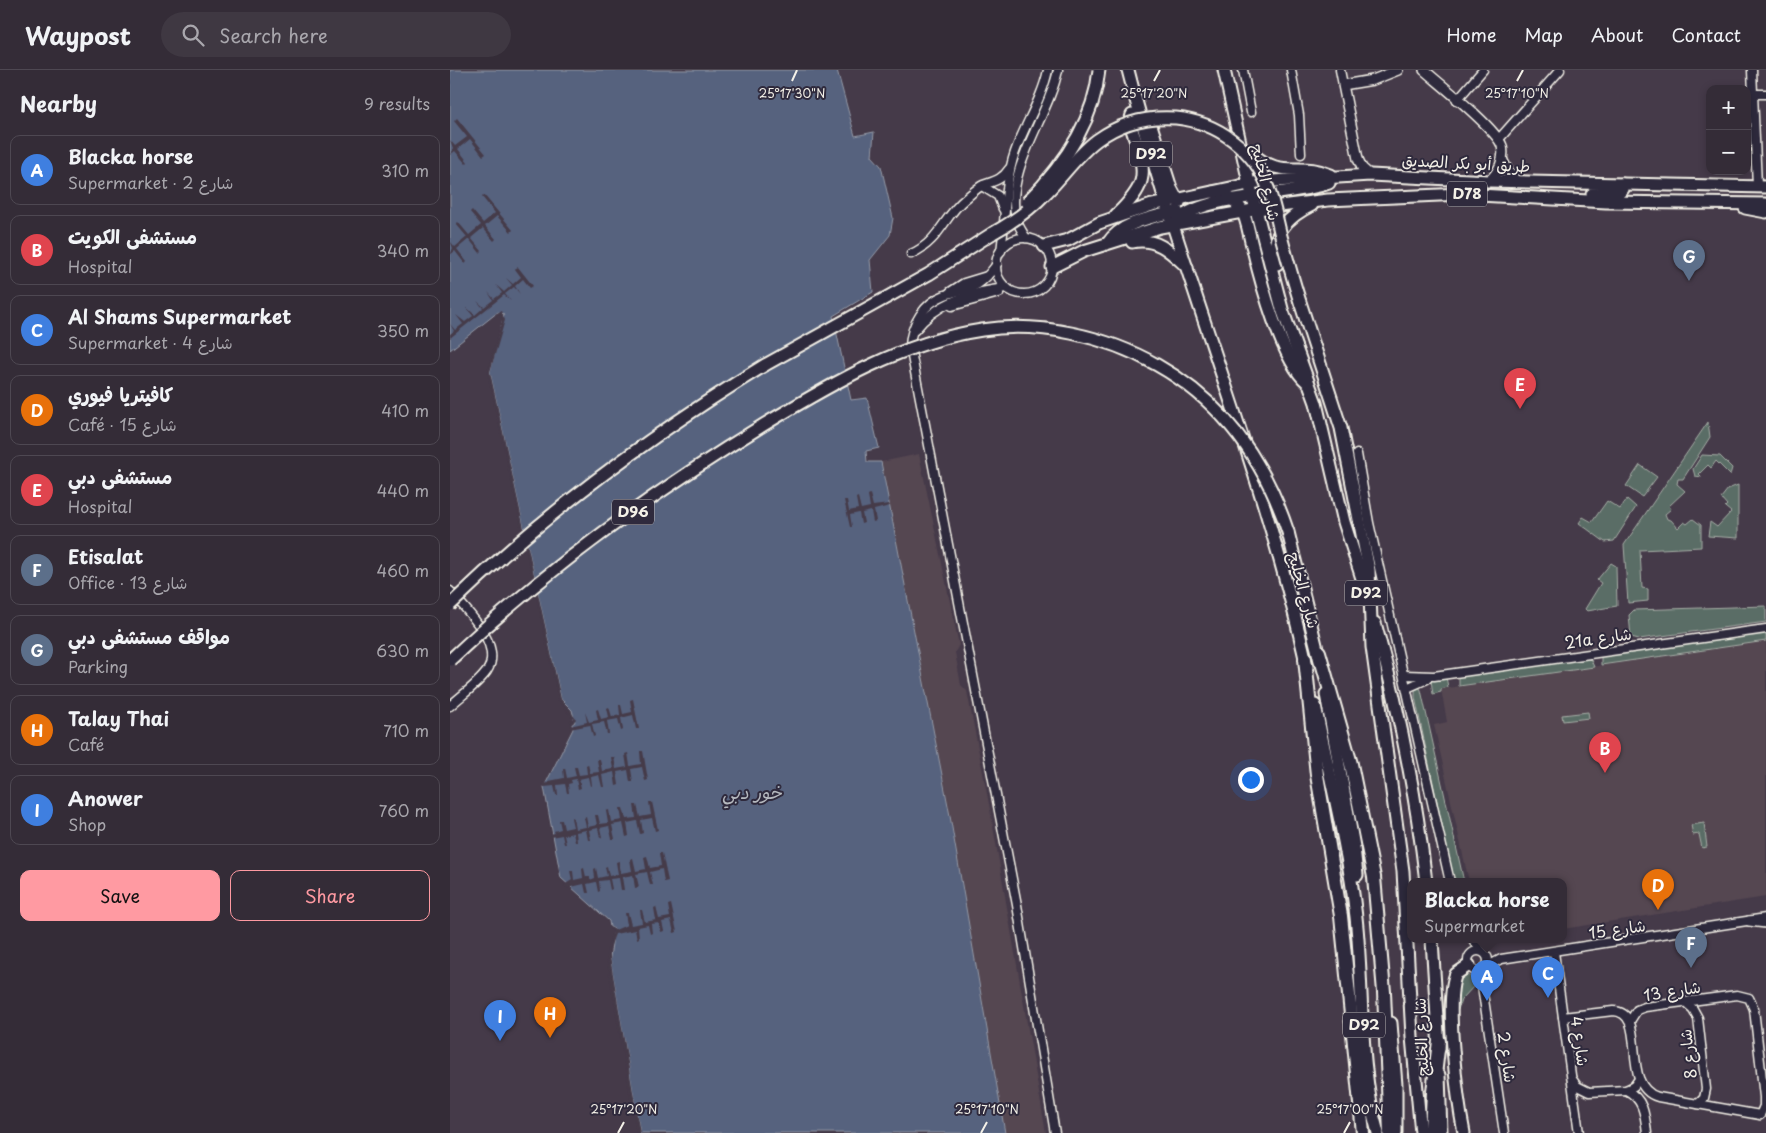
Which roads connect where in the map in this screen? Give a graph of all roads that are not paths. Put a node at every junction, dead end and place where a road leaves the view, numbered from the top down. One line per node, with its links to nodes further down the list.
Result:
1 (1048, 70): 24 (street)
2 (1058, 70): 52 (street)
3 (1099, 70): 51 (main road, bridge)
4 (1128, 70): 18 (main road, شارع الخليج / D92)
5 (1224, 70): 21 (main road, شارع الخليج / D92)
6 (1243, 70): 19 (street)
7 (1291, 70): 22 (street)
8 (1340, 70): 14 (street)
9 (1398, 70): 14 (street)
10 (1424, 70): 17 (street)
11 (1483, 70): 17 (street)
12 (1560, 70): 20 (street)
13 (1752, 70): 15 (street)
14 (1344, 85): 25 (street)
15 (1753, 94): 16 (street); 32 (street)
16 (1766, 94)
17 (1457, 100): 20 (street)
18 (1137, 108): 38 (main road, شارع الخليج / D92); 49 (main road)
19 (1251, 112)
20 (1499, 139): 23 (street)
21 (1239, 140): 26 (main road); 29 (main road, شارع الخليج / D92)
22 (1301, 154)
23 (1502, 159): 27 (street); 28 (street)
24 (1011, 167): 31 (street); 47 (street)
25 (1370, 175): 26 (main road, طريق أبو بكر الصديق / D78); 27 (main road, طريق أبو بكر الصديق / D78)
26 (1336, 177): 29 (main road, طريق أبو بكر الصديق / D78); 34 (main road)
27 (1489, 181): 28 (main road, طريق أبو بكر الصديق / D78)
28 (1517, 182): 30 (main road, طريق أبو بكر الصديق / D78)
29 (1249, 183): 33 (main road, طريق أبو بكر الصديق / D78); 34 (main road, شارع الخليج / D92); 36 (main road)
30 (1622, 184): 32 (main road, طريق أبو بكر الصديق / D78); 37 (main road)
31 (982, 186): 47 (street); 56 (street)
32 (1761, 186)
33 (1208, 192): 36 (main road); 38 (main road, طريق أبو بكر الصديق / D78)
34 (1252, 196): 36 (main road); 44 (main road, شارع الخليج / D92)
35 (1766, 197): 40 (main road)
36 (1231, 199): 43 (main road); 45 (main road)
37 (1553, 199): 39 (main road, طريق أبو بكر الصديق / D78); 40 (main road, طريق أبو بكر الصديق / D78)
38 (1171, 200): 43 (main road); 49 (main road, طريق أبو بكر الصديق); 50 (main road, شارع الخليج / D92)
39 (1328, 200): 44 (main road, طريق أبو بكر الصديق / D78); 61 (main road)
40 (1697, 203): 41 (main road, طريق أبو بكر الصديق / D78)
41 (1735, 203): 42 (main road, طريق أبو بكر الصديق / D78); 46 (main road)
42 (1766, 204)
43 (1189, 210): 48 (main road); 50 (main road)
44 (1256, 210): 45 (main road, طريق أبو بكر الصديق / D78); 61 (main road, شارع الخليج / D92)
45 (1243, 212): 48 (main road, طريق أبو بكر الصديق / D78); 63 (main road)
46 (1766, 212)
47 (1004, 215): 55 (street)
48 (1213, 217): 50 (main road, طريق أبو بكر الصديق / D78)
49 (1112, 218): 54 (main road)
50 (1172, 218): 53 (main road, طريق أبو بكر الصديق); 59 (main road, شارع الخليج / D92)
51 (993, 233): 66 (main road, bridge); 67 (main road, bridge)
52 (1026, 238): 54 (street); 55 (street)
53 (1108, 243): 58 (main road); 59 (main road)
54 (1044, 246): 58 (street)
55 (1001, 251): 57 (street)
56 (911, 254)
57 (996, 264): 60 (street); 62 (street)
58 (1052, 267): 60 (street)
59 (1188, 269): 70 (main road, شارع الخليج / D92)
60 (1010, 290): 62 (street)
61 (1282, 309): 63 (main road, شارع الخليج / D92)
62 (910, 338): 106 (street)
63 (1310, 385): 67 (main road, شارع الخليج / D92)
64 (1357, 454): 72 (street)
65 (450, 591): 75 (street)
66 (450, 605)
67 (1371, 607): 76 (main road, شارع الخليج / D92); 111 (main road)
68 (1766, 629): 73 (street, 21a شارع)
69 (1319, 652): 71 (main road, D96, bridge); 78 (main road); 91 (highway)
70 (1305, 659): 78 (main road, شارع الخليج / D92); 107 (highway)
71 (450, 660)
72 (1404, 675): 73 (street, 21a شارع); 74 (street)
73 (1434, 676): 74 (street, 21a شارع)
74 (1407, 688): 77 (street)
75 (450, 706)
76 (1425, 878)
77 (1449, 878)
78 (1356, 912): 108 (main road, شارع الخليج / D92)
79 (1766, 918): 80 (street, شارع 15)
80 (1749, 921): 81 (street); 85 (street, شارع 15)
81 (1766, 923)
82 (1432, 943): 95 (main road, شارع الخليج)
83 (1473, 943): 88 (street)
84 (1475, 943): 86 (street)
85 (1554, 952): 87 (street, شارع 15); 93 (street, شارع 4)
86 (1484, 954): 87 (street, شارع 15); 88 (street); 89 (street, شارع 2)
87 (1501, 959): 89 (street, شارع 15)
88 (1470, 962): 89 (street, شارع 15); 90 (street, شارع 2); 114 (main road)
89 (1485, 967): 90 (street, شارع 2)
90 (1482, 986): 115 (street, شارع 2)
91 (1384, 992): 109 (highway); 110 (main road)
92 (1685, 1002): 94 (street, شارع 13); 101 (street, شارع 8); 104 (street, شارع 13)
93 (1563, 1018): 94 (street, شارع 13); 96 (street, شارع 4)
94 (1630, 1021): 97 (street)
95 (1439, 1041): 112 (highway); 113 (main road, شارع الخليج)
96 (1570, 1075): 99 (street); 102 (street, شارع 4)
97 (1639, 1079): 98 (street); 100 (street)
98 (1626, 1090): 99 (street); 103 (street)
99 (1589, 1092): 102 (street)
100 (1658, 1097): 101 (street); 103 (street)
101 (1698, 1104): 104 (street)
102 (1575, 1106): 116 (street, شارع 4)
103 (1644, 1109): 117 (street)
104 (1760, 1115): 105 (street)
105 (1766, 1122)
106 (1055, 1133)
107 (1363, 1133)
108 (1378, 1133)
109 (1390, 1133)
110 (1396, 1133)
111 (1421, 1133)
112 (1431, 1133)
113 (1440, 1133)
114 (1464, 1133)
115 (1504, 1133)
116 (1579, 1133)
117 (1647, 1133)

